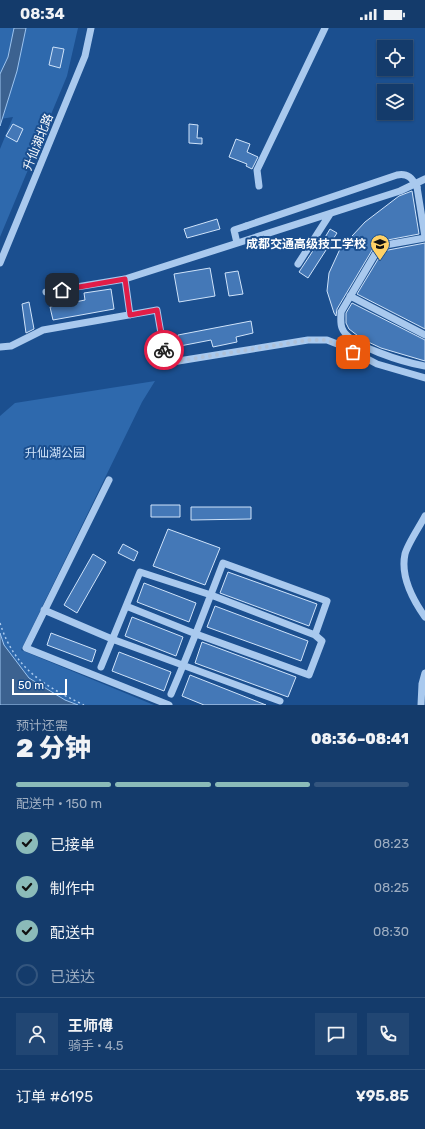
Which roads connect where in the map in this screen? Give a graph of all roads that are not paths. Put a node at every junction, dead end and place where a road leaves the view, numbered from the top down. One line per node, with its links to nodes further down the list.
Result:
1 (91, 28): 8 (street, 升仙湖北路)
2 (325, 28): 4 (street)
3 (425, 179): 5 (street)
4 (259, 186)
5 (330, 214): 7 (street); 9 (street)
6 (425, 238): 7 (street, bridge); 12 (street)
7 (237, 243): 10 (street)
8 (0, 263)
9 (298, 264)
10 (125, 279): 11 (street); 13 (street)
11 (46, 292)
12 (350, 296): 14 (street); 16 (street)
13 (130, 315): 15 (street); 17 (street)
14 (425, 335)
15 (0, 347)
16 (425, 366)
17 (425, 378)
18 (109, 480): 22 (street)
19 (425, 516): 23 (street)
20 (210, 595): 21 (street); 24 (street); 25 (street); 25 (street)
21 (126, 606): 24 (street); 26 (street)
22 (44, 610): 26 (street); 32 (street)
23 (425, 617)
24 (196, 634): 25 (street); 27 (street)
25 (315, 635)
26 (112, 639): 27 (street); 28 (street)
27 (184, 665): 30 (street); 31 (street)
28 (101, 667)
29 (425, 673): 33 (street)
30 (171, 694)
31 (280, 701)
32 (169, 705)
33 (422, 705)

